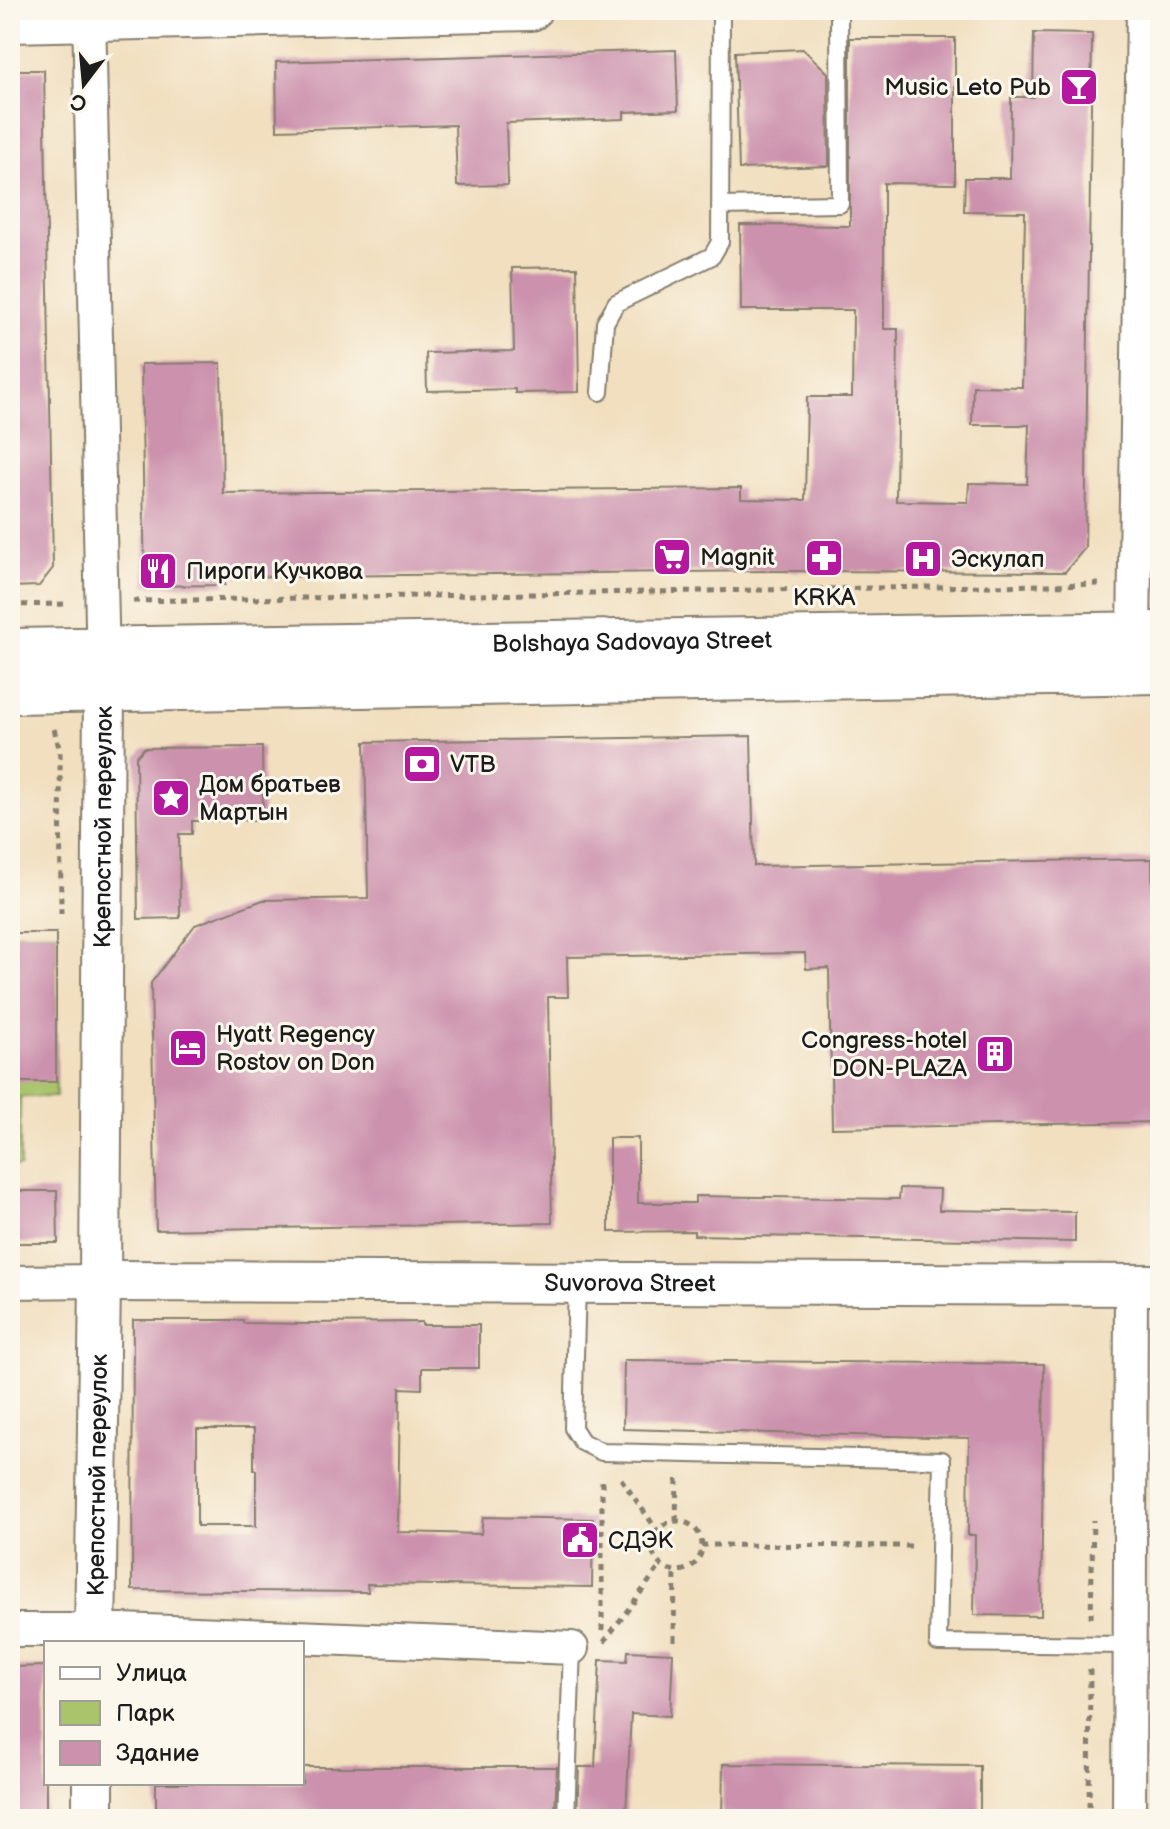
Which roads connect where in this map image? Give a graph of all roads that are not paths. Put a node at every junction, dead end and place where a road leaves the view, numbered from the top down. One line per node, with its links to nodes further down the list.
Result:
1 (531, 10): 5 (street)
2 (721, 10): 7 (lane)
3 (839, 10): 7 (lane)
4 (1143, 10): 9 (street)
5 (89, 15): 6 (street); 11 (street, Крепостной переулок)
6 (10, 22)
7 (720, 206): 8 (lane)
8 (600, 392)
9 (1147, 634): 11 (main road, Bolshaya Sadovaya Street)
10 (10, 651): 11 (main road)
11 (103, 670): 12 (main road, Bolshaya Sadovaya Street); 13 (main road); 14 (street, Крепостной переулок)
12 (1160, 671)
13 (10, 691)
14 (100, 1281): 15 (street); 16 (street, Suvorova Street); 19 (street, Крепостной переулок)
15 (10, 1282)
16 (577, 1284): 17 (street, Suvorova Street); 22 (lane)
17 (1145, 1286): 22 (street)
18 (10, 1630): 19 (street)
19 (95, 1636): 20 (street)
20 (294, 1641)
21 (304, 1641): 23 (street)
22 (1130, 1645): 27 (street)
23 (572, 1648): 26 (lane)
24 (93, 1785): 25 (street)
25 (93, 1819)
26 (566, 1819)
27 (1129, 1819)

